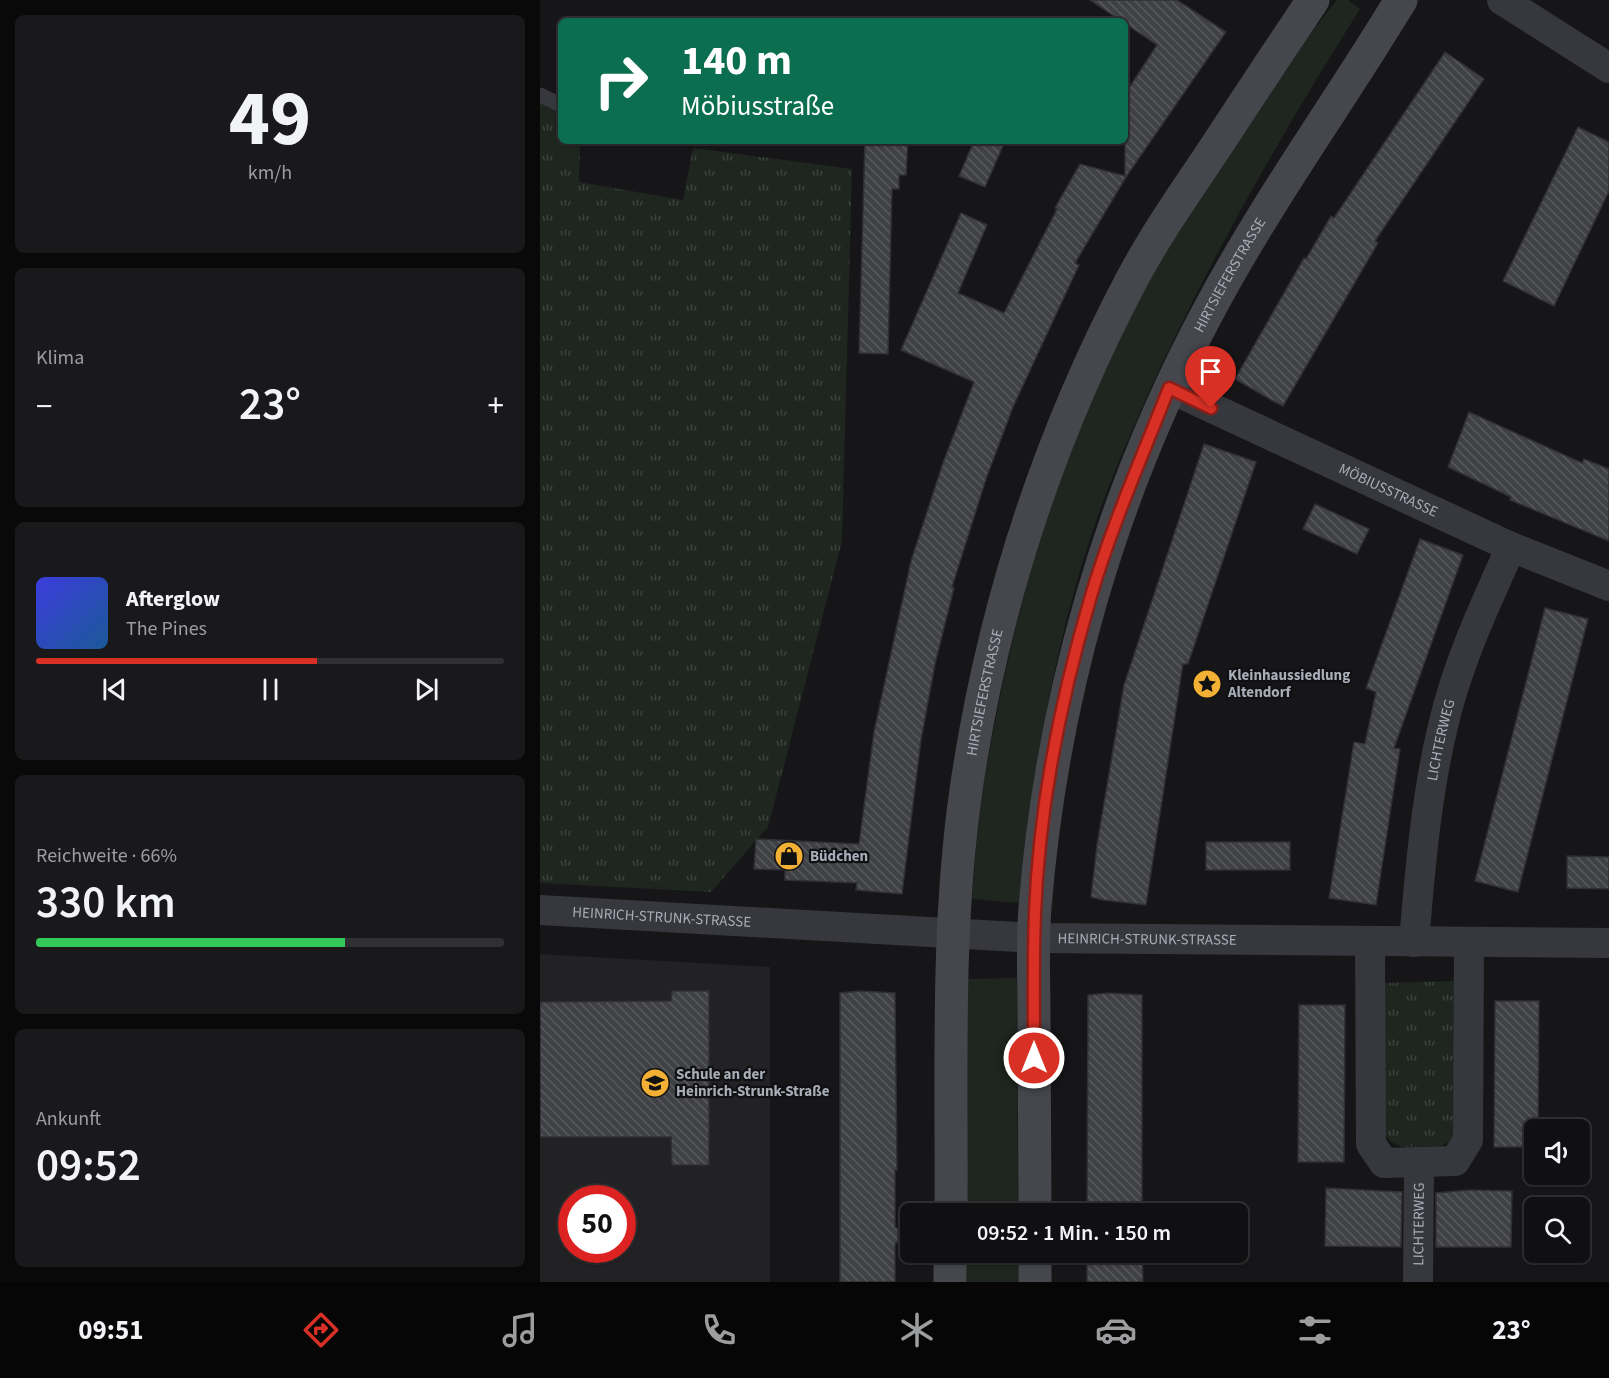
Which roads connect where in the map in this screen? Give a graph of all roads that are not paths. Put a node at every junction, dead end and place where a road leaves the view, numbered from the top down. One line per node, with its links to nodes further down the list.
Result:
1 (1313, 0): 11 (main road, HIRTSIEFERSTRASSE)
2 (1401, 0): 7 (main road, HIRTSIEFERSTRASSE)
3 (1502, 0): 4 (street)
4 (1609, 68)
5 (540, 95): 6 (lane)
6 (558, 104)
7 (1169, 388): 8 (street, MÖBIUSSTRASSE); 12 (main road, HIRTSIEFERSTRASSE)
8 (1511, 547): 9 (street, MÖBIUSSTRASSE); 14 (street, LICHTERWEG)
9 (1609, 586)
10 (540, 910): 11 (street, HEINRICH-STRUNK-STRASSE)
11 (955, 934): 12 (street, HEINRICH-STRUNK-STRASSE); 18 (main road, HIRTSIEFERSTRASSE)
12 (1034, 938): 13 (street, HEINRICH-STRUNK-STRASSE); 19 (main road, HIRTSIEFERSTRASSE)
13 (1370, 942): 14 (street, HEINRICH-STRUNK-STRASSE); 17 (street, LICHTERWEG)
14 (1414, 942): 16 (street, HEINRICH-STRUNK-STRASSE)
15 (1609, 943): 16 (street, HEINRICH-STRUNK-STRASSE)
16 (1469, 944): 17 (street, LICHTERWEG)
17 (1419, 1164): 24 (street, LICHTERWEG)
18 (951, 1203)
19 (1035, 1203)
20 (950, 1263): 22 (main road)
21 (1035, 1263): 23 (main road)
22 (950, 1282)
23 (1035, 1282)
24 (1418, 1282)

